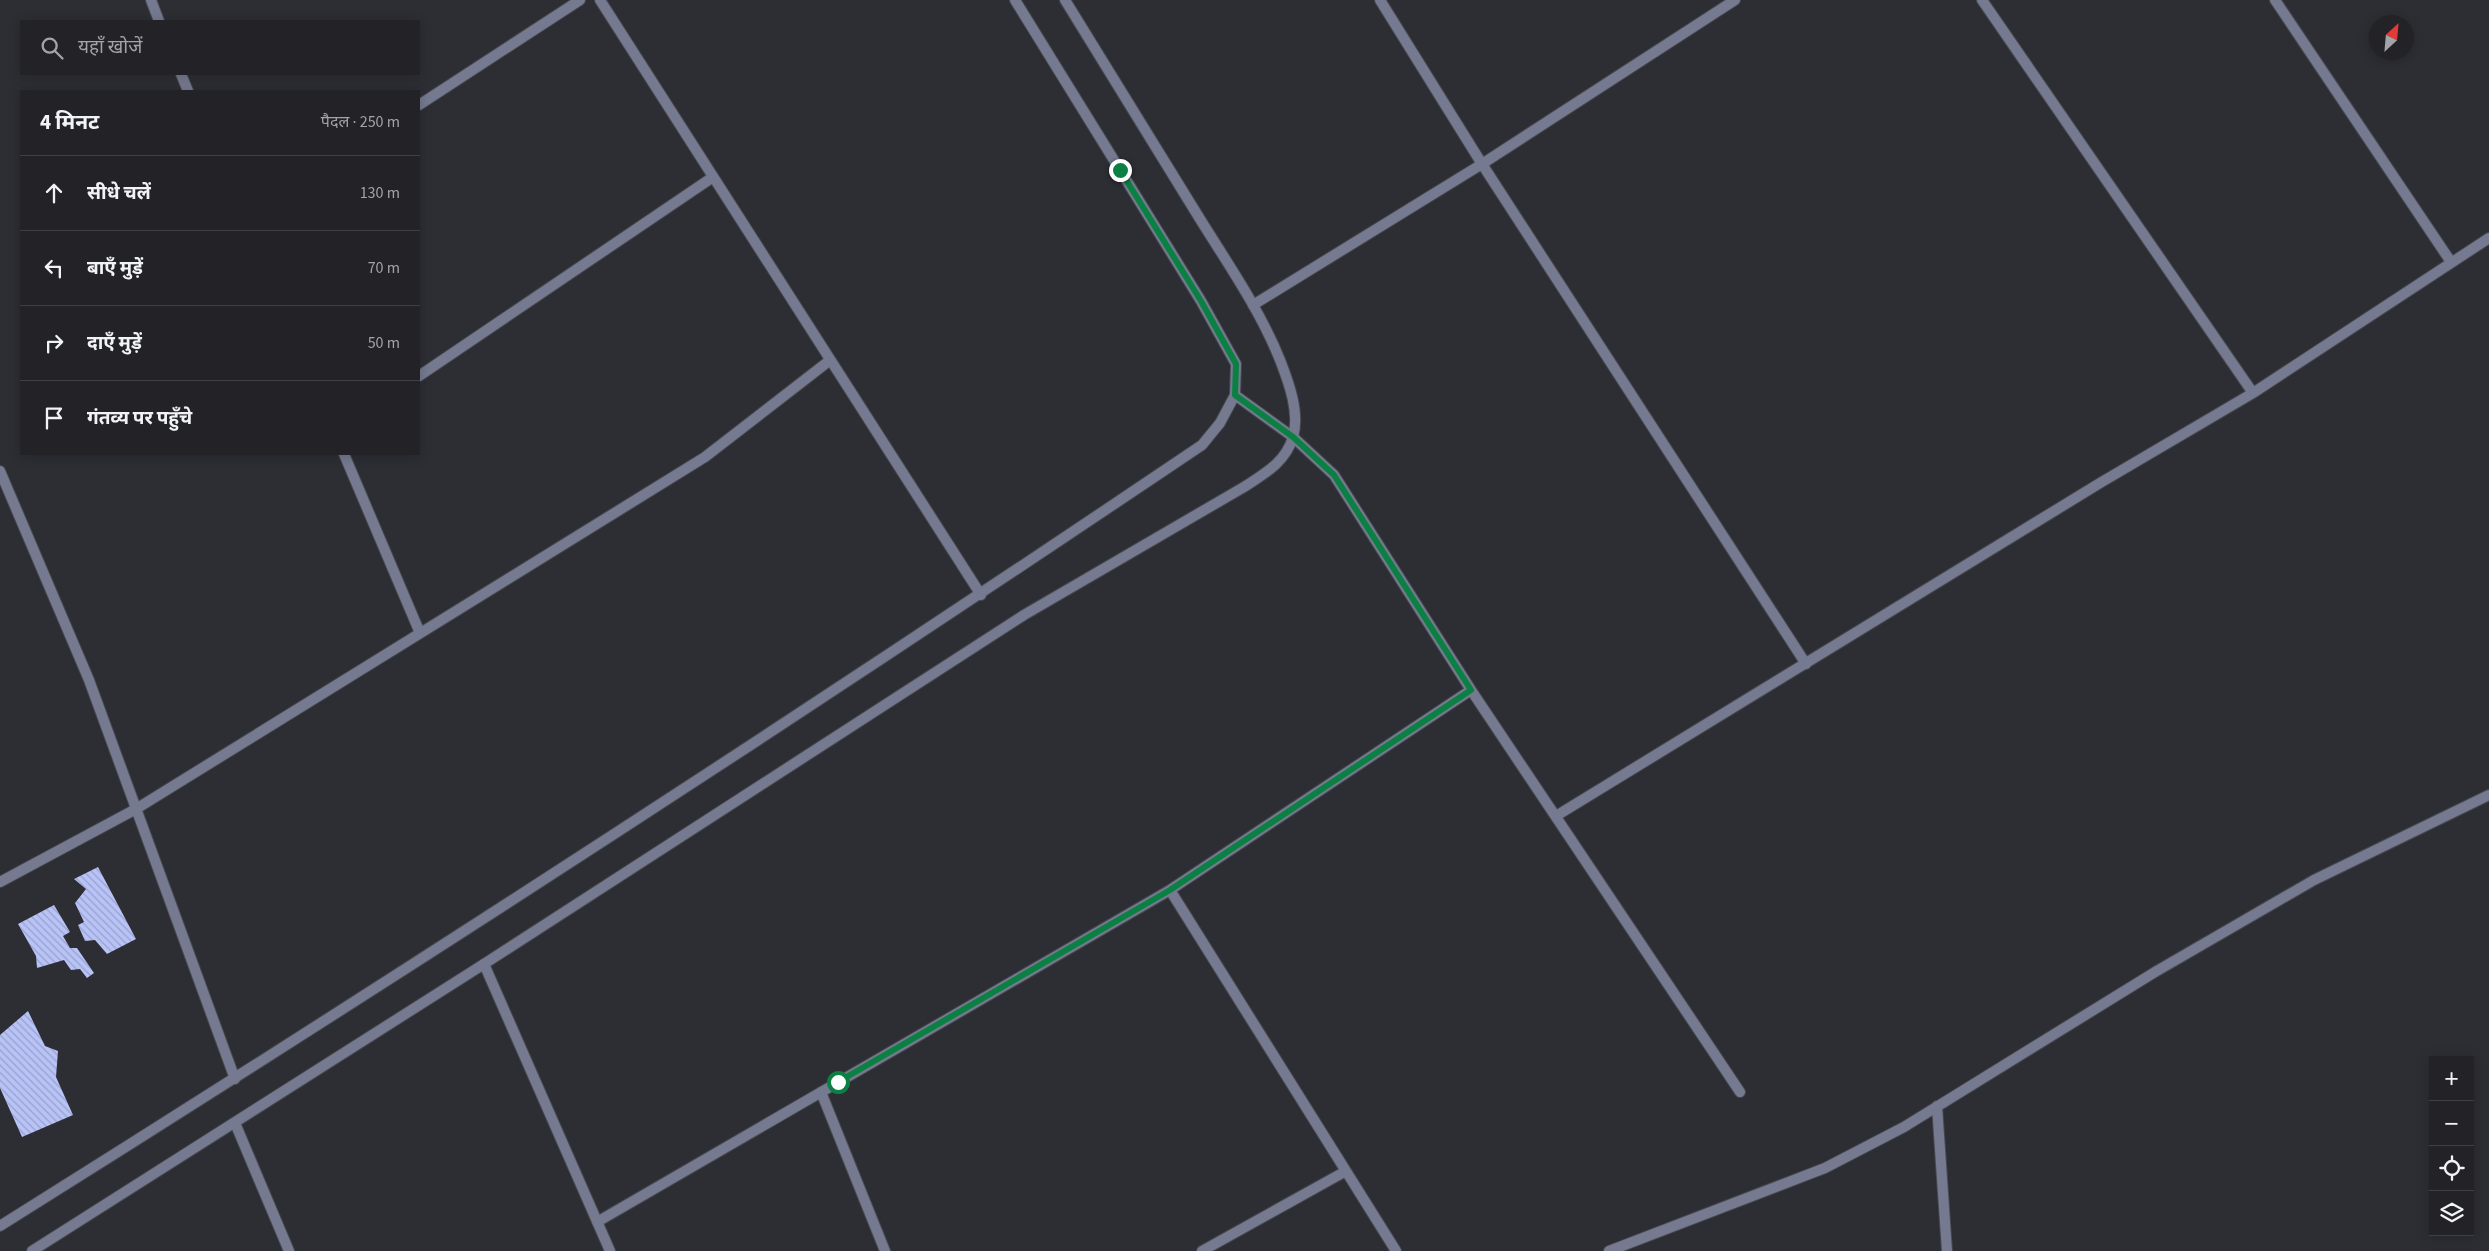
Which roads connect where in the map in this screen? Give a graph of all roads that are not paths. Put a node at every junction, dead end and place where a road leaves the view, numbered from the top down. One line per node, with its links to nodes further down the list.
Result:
1 (580, 0): 13 (street)
2 (600, 0): 15 (street)
3 (1016, 0): 22 (street)
4 (1065, 0): 18 (street)
5 (1380, 0): 14 (street)
6 (1735, 0): 14 (street)
7 (1982, 0): 21 (street)
8 (2275, 0): 17 (street)
9 (154, 1): 10 (street)
10 (159, 20)
11 (181, 75): 12 (street)
12 (188, 90)
13 (420, 104)
14 (1482, 164): 18 (street); 28 (street)
15 (713, 177): 19 (street); 20 (street)
16 (2489, 238): 17 (street)
17 (2451, 262): 21 (street)
18 (1253, 305): 23 (street)
19 (829, 361): 26 (street); 27 (street)
20 (420, 375)
21 (2252, 393): 28 (street)
22 (1235, 395): 23 (street); 26 (street)
23 (1293, 437): 29 (street); 35 (street)
24 (344, 455): 27 (street)
25 (0, 471): 31 (street)
26 (980, 595): 36 (street)
27 (420, 633): 31 (street)
28 (1806, 664): 32 (street)
29 (1471, 690): 32 (street); 34 (street)
30 (2489, 795): 39 (street)
31 (136, 809): 33 (street); 36 (street)
32 (1556, 816): 38 (street)
33 (0, 882)
34 (1170, 890): 37 (street); 41 (street)
35 (484, 964): 40 (street); 42 (street)
36 (235, 1079): 43 (street)
37 (821, 1092): 42 (street); 47 (street)
38 (1740, 1092)
39 (1938, 1106): 50 (street); 51 (street)
40 (235, 1123): 44 (street); 45 (street)
41 (1346, 1171): 48 (street); 49 (street)
42 (597, 1222): 46 (street)
43 (0, 1226)
44 (32, 1251)
45 (289, 1251)
46 (610, 1251)
47 (885, 1251)
48 (1202, 1251)
49 (1396, 1251)
50 (1609, 1251)
51 (1947, 1251)

